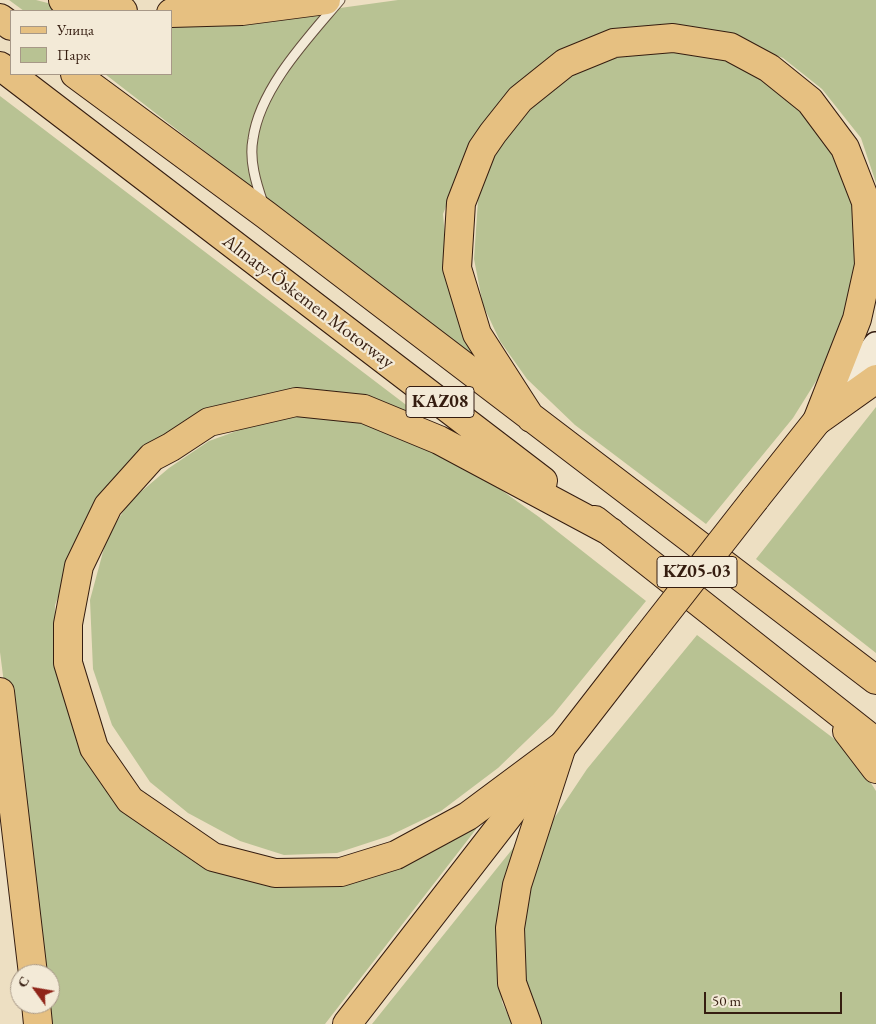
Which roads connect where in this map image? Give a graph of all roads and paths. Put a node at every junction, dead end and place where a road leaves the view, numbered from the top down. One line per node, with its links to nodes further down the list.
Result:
1 (63, 0): 4 (main road)
2 (326, 0): 5 (main road)
3 (340, 0): 10 (lane)
4 (114, 10)
5 (172, 13)
6 (0, 66): 7 (main road, Almaty-Öskemen Motorway / KAZ08)
7 (10, 74)
8 (12, 75): 15 (main road, Almaty-Öskemen Motorway / KAZ08)
9 (76, 75): 10 (main road, KAZ08)
10 (266, 215): 13 (main road, KAZ08)
11 (876, 345): 14 (main road)
12 (876, 379): 14 (main road)
13 (531, 418): 14 (main road); 16 (main road, KAZ08)
14 (817, 421): 20 (main road, KZ05-03, bridge)
15 (611, 532): 18 (main road, Almaty-Öskemen Motorway / KAZ08); 20 (main road)
16 (876, 680)
17 (0, 692): 22 (main road)
18 (827, 704): 19 (main road, Almaty-Öskemen Motorway / KAZ08); 21 (main road)
19 (876, 742)
20 (562, 746): 23 (main road); 24 (main road)
21 (876, 768)
22 (32, 964)
23 (347, 1024)
24 (527, 1024)

